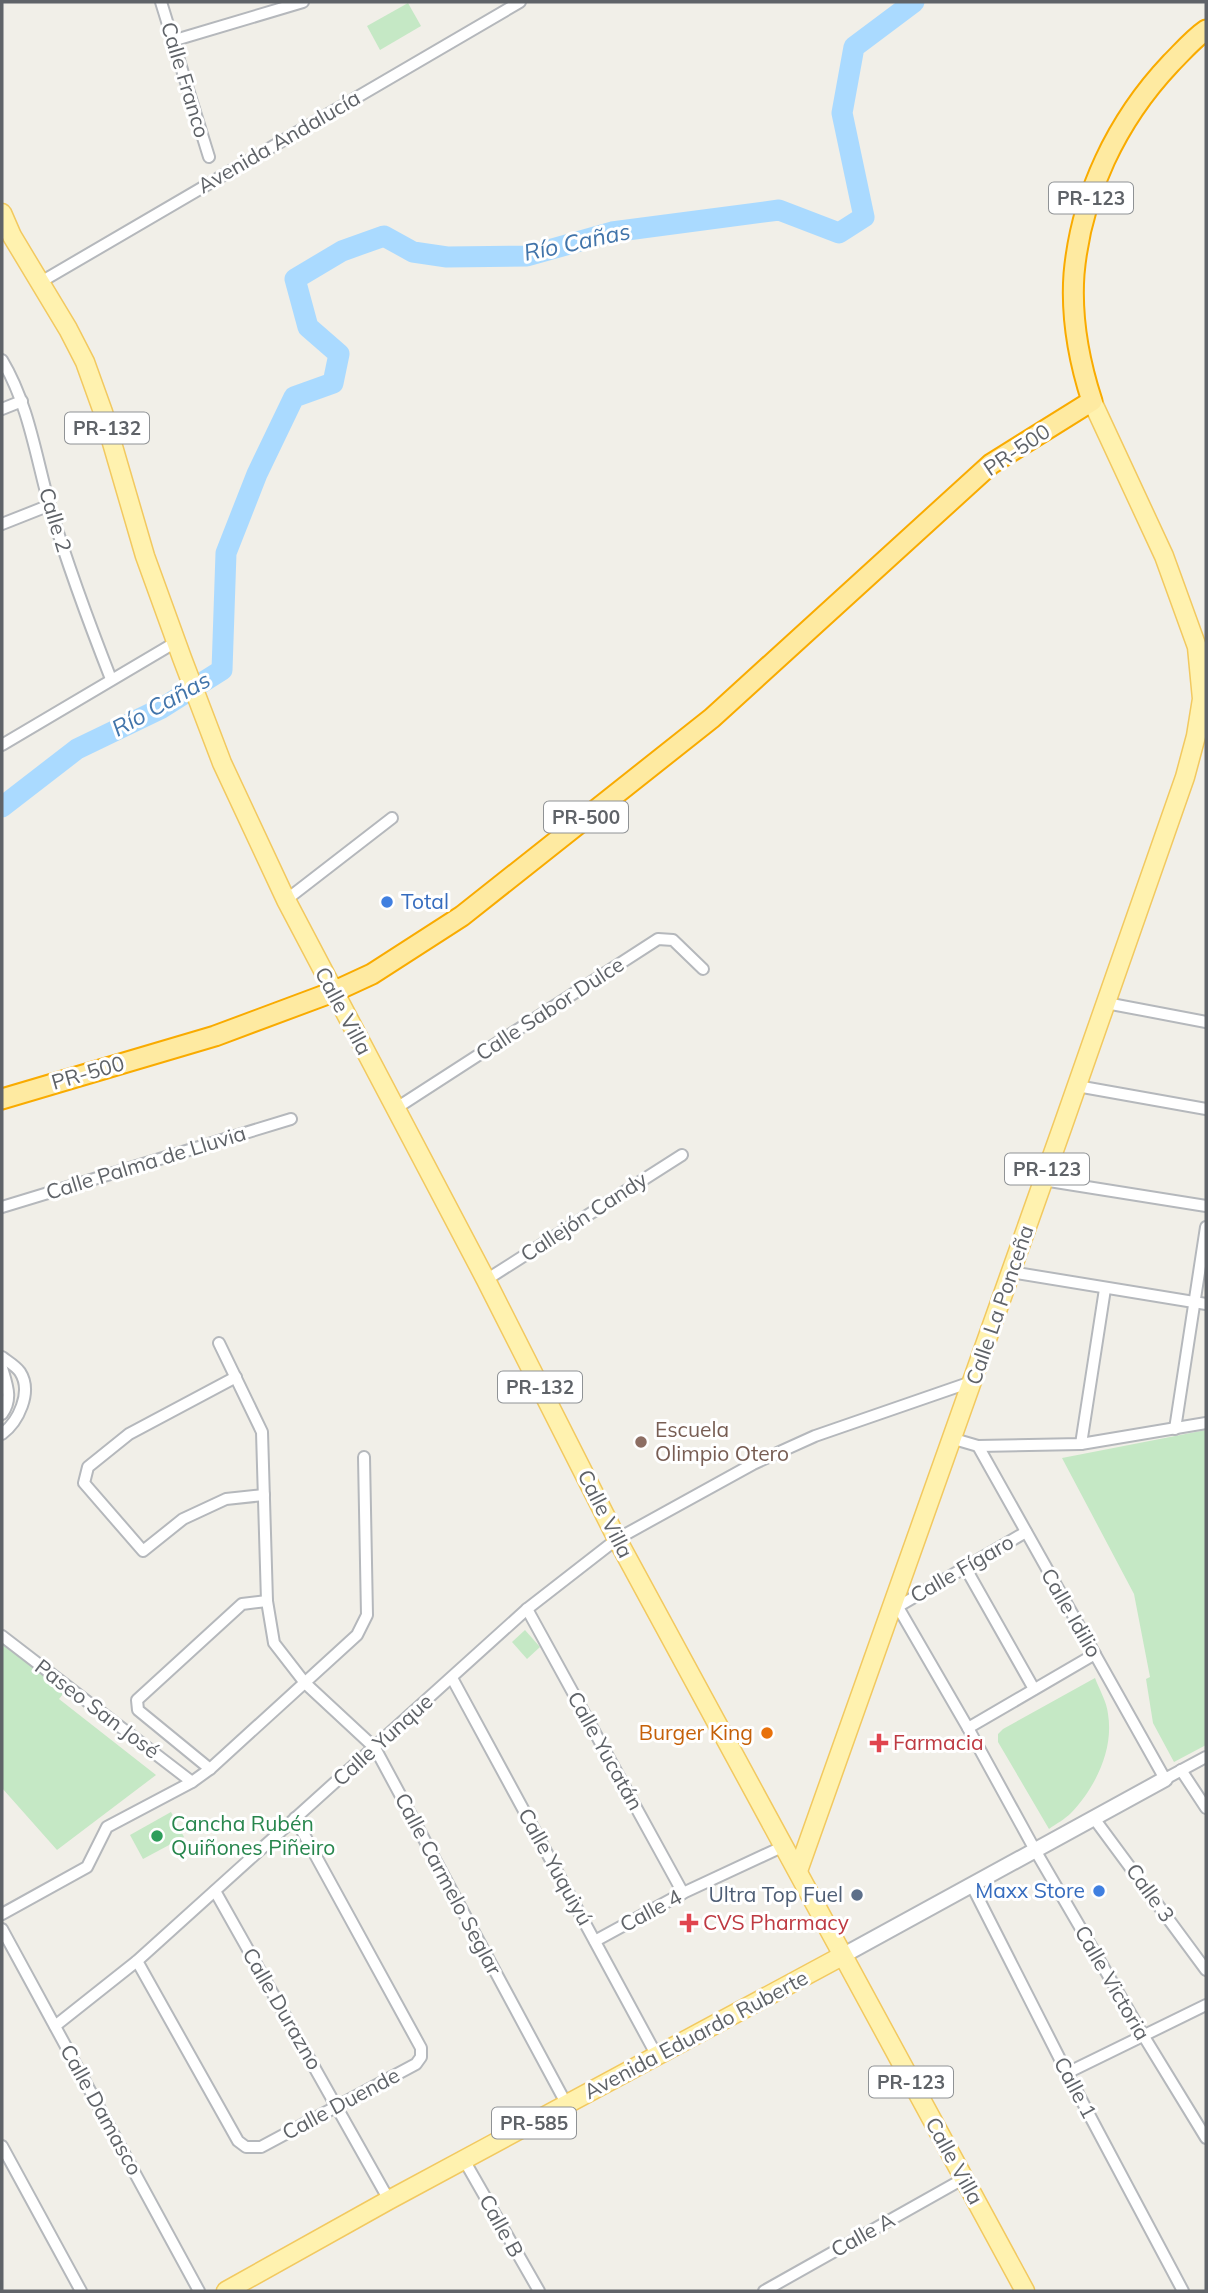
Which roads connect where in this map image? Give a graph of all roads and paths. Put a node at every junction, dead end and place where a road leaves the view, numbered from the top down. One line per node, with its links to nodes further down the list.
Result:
1 (161, 2): 5 (street, Calle Franco)
2 (303, 2): 5 (street)
3 (520, 2): 8 (street, Avenida Andalucía)
4 (1206, 30): 11 (highway, PR-123)
5 (173, 41): 6 (street, Calle Franco)
6 (209, 157)
7 (2, 212): 8 (main road, PR-132)
8 (39, 283): 15 (main road, PR-132)
9 (2, 360): 10 (street, Calle 2)
10 (22, 401): 12 (street); 13 (street, Calle 2)
11 (1092, 401): 21 (highway, PR-500 / PR-500); 22 (main road, Calle La Ponceña / PR-123)
12 (2, 409)
13 (50, 505): 14 (street); 16 (street, Calle 2)
14 (2, 524)
15 (179, 650): 16 (street); 19 (main road, Calle Villa / PR-132)
16 (111, 679): 17 (street)
17 (2, 745)
18 (392, 818): 19 (street)
19 (286, 901): 21 (main road, Calle Villa / PR-132)
20 (703, 969): 26 (street, Calle Sabor Dulce)
21 (333, 992): 25 (highway, PR-500 / PR-500); 26 (main road, Calle Villa / PR-132)
22 (1106, 1003): 23 (street); 24 (main road, Calle La Ponceña / PR-123)
23 (1206, 1022)
24 (1077, 1086): 27 (street); 30 (main road, Calle La Ponceña / PR-123)
25 (2, 1099)
26 (395, 1109): 35 (main road, Calle Villa / PR-132)
27 (1206, 1109)
28 (291, 1119): 32 (street, Calle Palma de Lluvia)
29 (682, 1155): 35 (street, Callejón Candy)
30 (1043, 1180): 31 (street); 34 (main road, Calle La Ponceña / PR-123)
31 (1206, 1206)
32 (2, 1207)
33 (1206, 1227): 37 (street)
34 (1011, 1272): 36 (street); 43 (main road, Calle La Ponceña / PR-123)
35 (486, 1280): 54 (main road, Calle Villa / PR-132)
36 (1105, 1289): 37 (street); 49 (street)
37 (1194, 1302): 38 (street); 46 (street)
38 (1206, 1304)
39 (219, 1343): 42 (street, Calle Carmelo Seglar)
40 (2, 1357): 47 (street)
41 (2, 1368): 44 (street)
42 (236, 1377): 52 (street, Calle Carmelo Seglar); 52 (street)
43 (974, 1381): 48 (main road, Calle La Ponceña / PR-123); 54 (street, Calle Yunque)
44 (2, 1414)
45 (1206, 1423): 46 (street)
46 (1175, 1429): 49 (street)
47 (2, 1434)
48 (954, 1439): 50 (street); 57 (main road, Calle La Ponceña / PR-123)
49 (1081, 1444): 50 (street)
50 (978, 1446): 53 (street, Calle Idilio)
51 (364, 1457): 62 (street)
52 (264, 1495): 56 (street, Calle Carmelo Seglar)
53 (1026, 1532): 55 (street, Calle Fígaro); 60 (street, Calle Idilio)
54 (617, 1539): 58 (street, Calle Yunque); 74 (main road, Calle Villa / PR-132)
55 (965, 1567): 57 (street, Calle Fígaro); 63 (street)
56 (268, 1601): 62 (street, Calle Carmelo Seglar); 67 (street)
57 (897, 1604): 64 (street, Calle Victoria); 76 (main road, Calle La Ponceña / PR-123)
58 (527, 1609): 61 (street, Calle Yunque); 79 (street, Calle Yucatán)
59 (2, 1636): 70 (street, Paseo San José)
60 (1095, 1654): 63 (street); 69 (street, Calle Idilio)
61 (452, 1678): 65 (street, Calle Yunque); 82 (street, Calle Yuquiyú)
62 (305, 1683): 65 (street, Calle Carmelo Seglar); 67 (street)
63 (1034, 1689): 64 (street)
64 (968, 1728): 75 (street, Calle Victoria)
65 (375, 1748): 73 (street, Calle Yunque); 91 (street, Calle Carmelo Seglar)
66 (1206, 1757): 68 (street)
67 (210, 1769): 70 (street)
68 (1181, 1770): 69 (street); 71 (street)
69 (1165, 1779): 72 (street, Avenida Eduardo Ruberte / PR-585)
70 (192, 1782): 80 (street)
71 (1204, 1802)
72 (1093, 1817): 75 (street, Avenida Eduardo Ruberte / PR-585); 85 (street, Calle 3)
73 (295, 1818): 78 (street, Calle Yunque); 92 (street, Calle Duende)
74 (785, 1846): 76 (main road, Calle Villa / PR-132); 79 (street, Calle 4)
75 (1035, 1850): 77 (street, Avenida Eduardo Ruberte / PR-585); 88 (street, Calle Victoria)
76 (798, 1871): 83 (main road, Calle Villa / PR-123)
77 (971, 1884): 83 (street, Avenida Eduardo Ruberte / PR-585); 90 (street, Calle 1)
78 (215, 1891): 84 (street, Calle Yunque); 92 (street, Calle Durazno)
79 (683, 1893): 82 (street, Calle 4)
80 (2, 1914)
81 (2, 1929): 87 (street, Calle Damasco)
82 (595, 1941): 89 (street, Calle Yuquiyú)
83 (842, 1956): 89 (main road, Avenida Eduardo Ruberte / PR-585); 96 (main road, Calle Villa / PR-123)
84 (137, 1961): 87 (street, Calle Yunque); 92 (street, Calle Duende)
85 (1206, 1970)
86 (1206, 2005): 88 (street)
87 (55, 2026): 99 (street, Calle Damasco)
88 (1143, 2035): 90 (street); 93 (street, Calle Victoria)
89 (657, 2056): 91 (main road, Avenida Eduardo Ruberte / PR-585)
90 (1067, 2073): 104 (street, Calle 1)
91 (567, 2105): 95 (main road, Avenida Eduardo Ruberte / PR-585)
92 (337, 2106): 97 (street, Calle Durazno)
93 (1206, 2138)
94 (2, 2146): 98 (street)
95 (464, 2160): 97 (main road, Avenida Eduardo Ruberte / PR-585); 101 (street, Calle B)
96 (963, 2179): 102 (street, Calle A); 103 (main road, Calle Villa / PR-123)
97 (389, 2200): 100 (main road, Avenida Eduardo Ruberte / PR-585)
98 (81, 2291)
99 (200, 2291)
100 (226, 2291)
101 (538, 2291)
102 (764, 2291)
103 (1025, 2291)
104 (1183, 2291)

